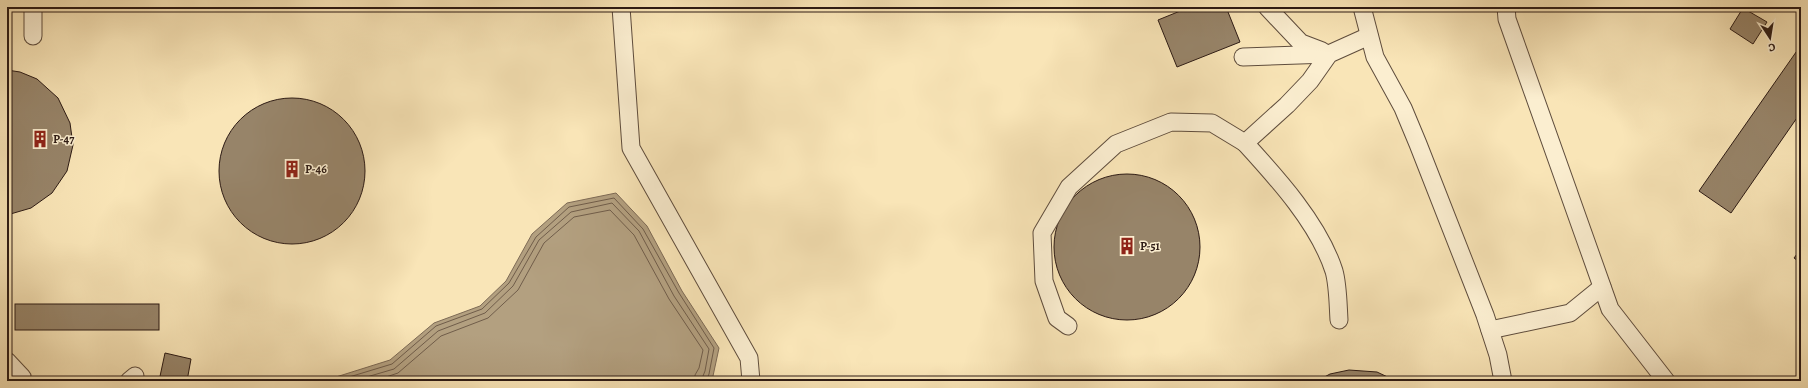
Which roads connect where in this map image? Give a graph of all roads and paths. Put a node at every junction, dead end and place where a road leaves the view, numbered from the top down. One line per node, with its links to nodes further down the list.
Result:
1 (33, 7): 6 (lane)
2 (621, 7): 17 (lane)
3 (1267, 7): 8 (lane)
4 (1362, 7): 7 (lane)
5 (1506, 7): 11 (lane)
6 (33, 36)
7 (1369, 36): 8 (lane); 14 (lane)
8 (1329, 54): 9 (lane); 10 (lane)
9 (1243, 57)
10 (1245, 143): 12 (lane); 13 (lane)
11 (1602, 287): 14 (lane); 19 (lane)
12 (1340, 320)
13 (1068, 326)
14 (1490, 330): 18 (lane)
15 (7, 361): 16 (lane)
16 (20, 381)
17 (751, 381)
18 (1503, 381)
19 (1666, 381)

